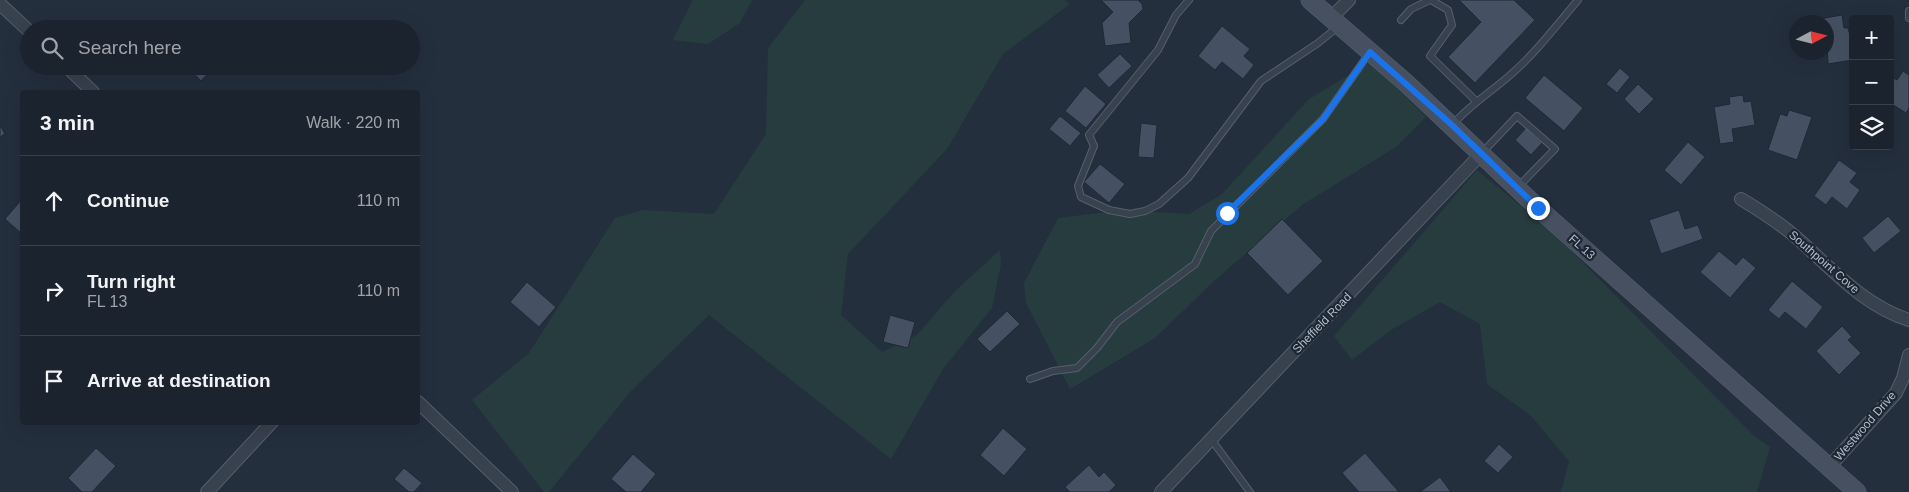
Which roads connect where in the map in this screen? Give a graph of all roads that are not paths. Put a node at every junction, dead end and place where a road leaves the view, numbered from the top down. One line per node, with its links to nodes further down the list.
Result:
1 (1189, 0): 10 (lane)
2 (1310, 0): 10 (main road, FL 13)
3 (1349, 0): 10 (street)
4 (1431, 0): 9 (lane); 15 (lane)
5 (1578, 0): 15 (lane)
6 (0, 4): 11 (street)
7 (1909, 12): 8 (lane)
8 (1909, 18)
9 (1401, 20)
10 (1335, 22): 12 (main road, FL 13)
11 (20, 23)
12 (1370, 52): 16 (main road, FL 13); 22 (lane)
13 (75, 75): 14 (street)
14 (91, 90)
15 (1476, 101): 16 (lane)
16 (1452, 125): 17 (main road, FL 13)
17 (1482, 152): 18 (main road, FL 13); 18 (lane); 25 (street, Sheffield Road)
18 (1517, 188): 26 (main road, FL 13)
19 (1741, 199): 20 (street, Southpoint Cove)
20 (1909, 320)
21 (1909, 355): 26 (street, Westwood Drive)
22 (1030, 379)
23 (420, 404): 29 (street)
24 (269, 425): 28 (street)
25 (1211, 439): 30 (street, Sheffield Road); 31 (lane)
26 (1829, 467): 27 (main road, FL 13)
27 (1851, 490)
28 (206, 492)
29 (512, 492)
30 (1161, 492)
31 (1250, 492)

